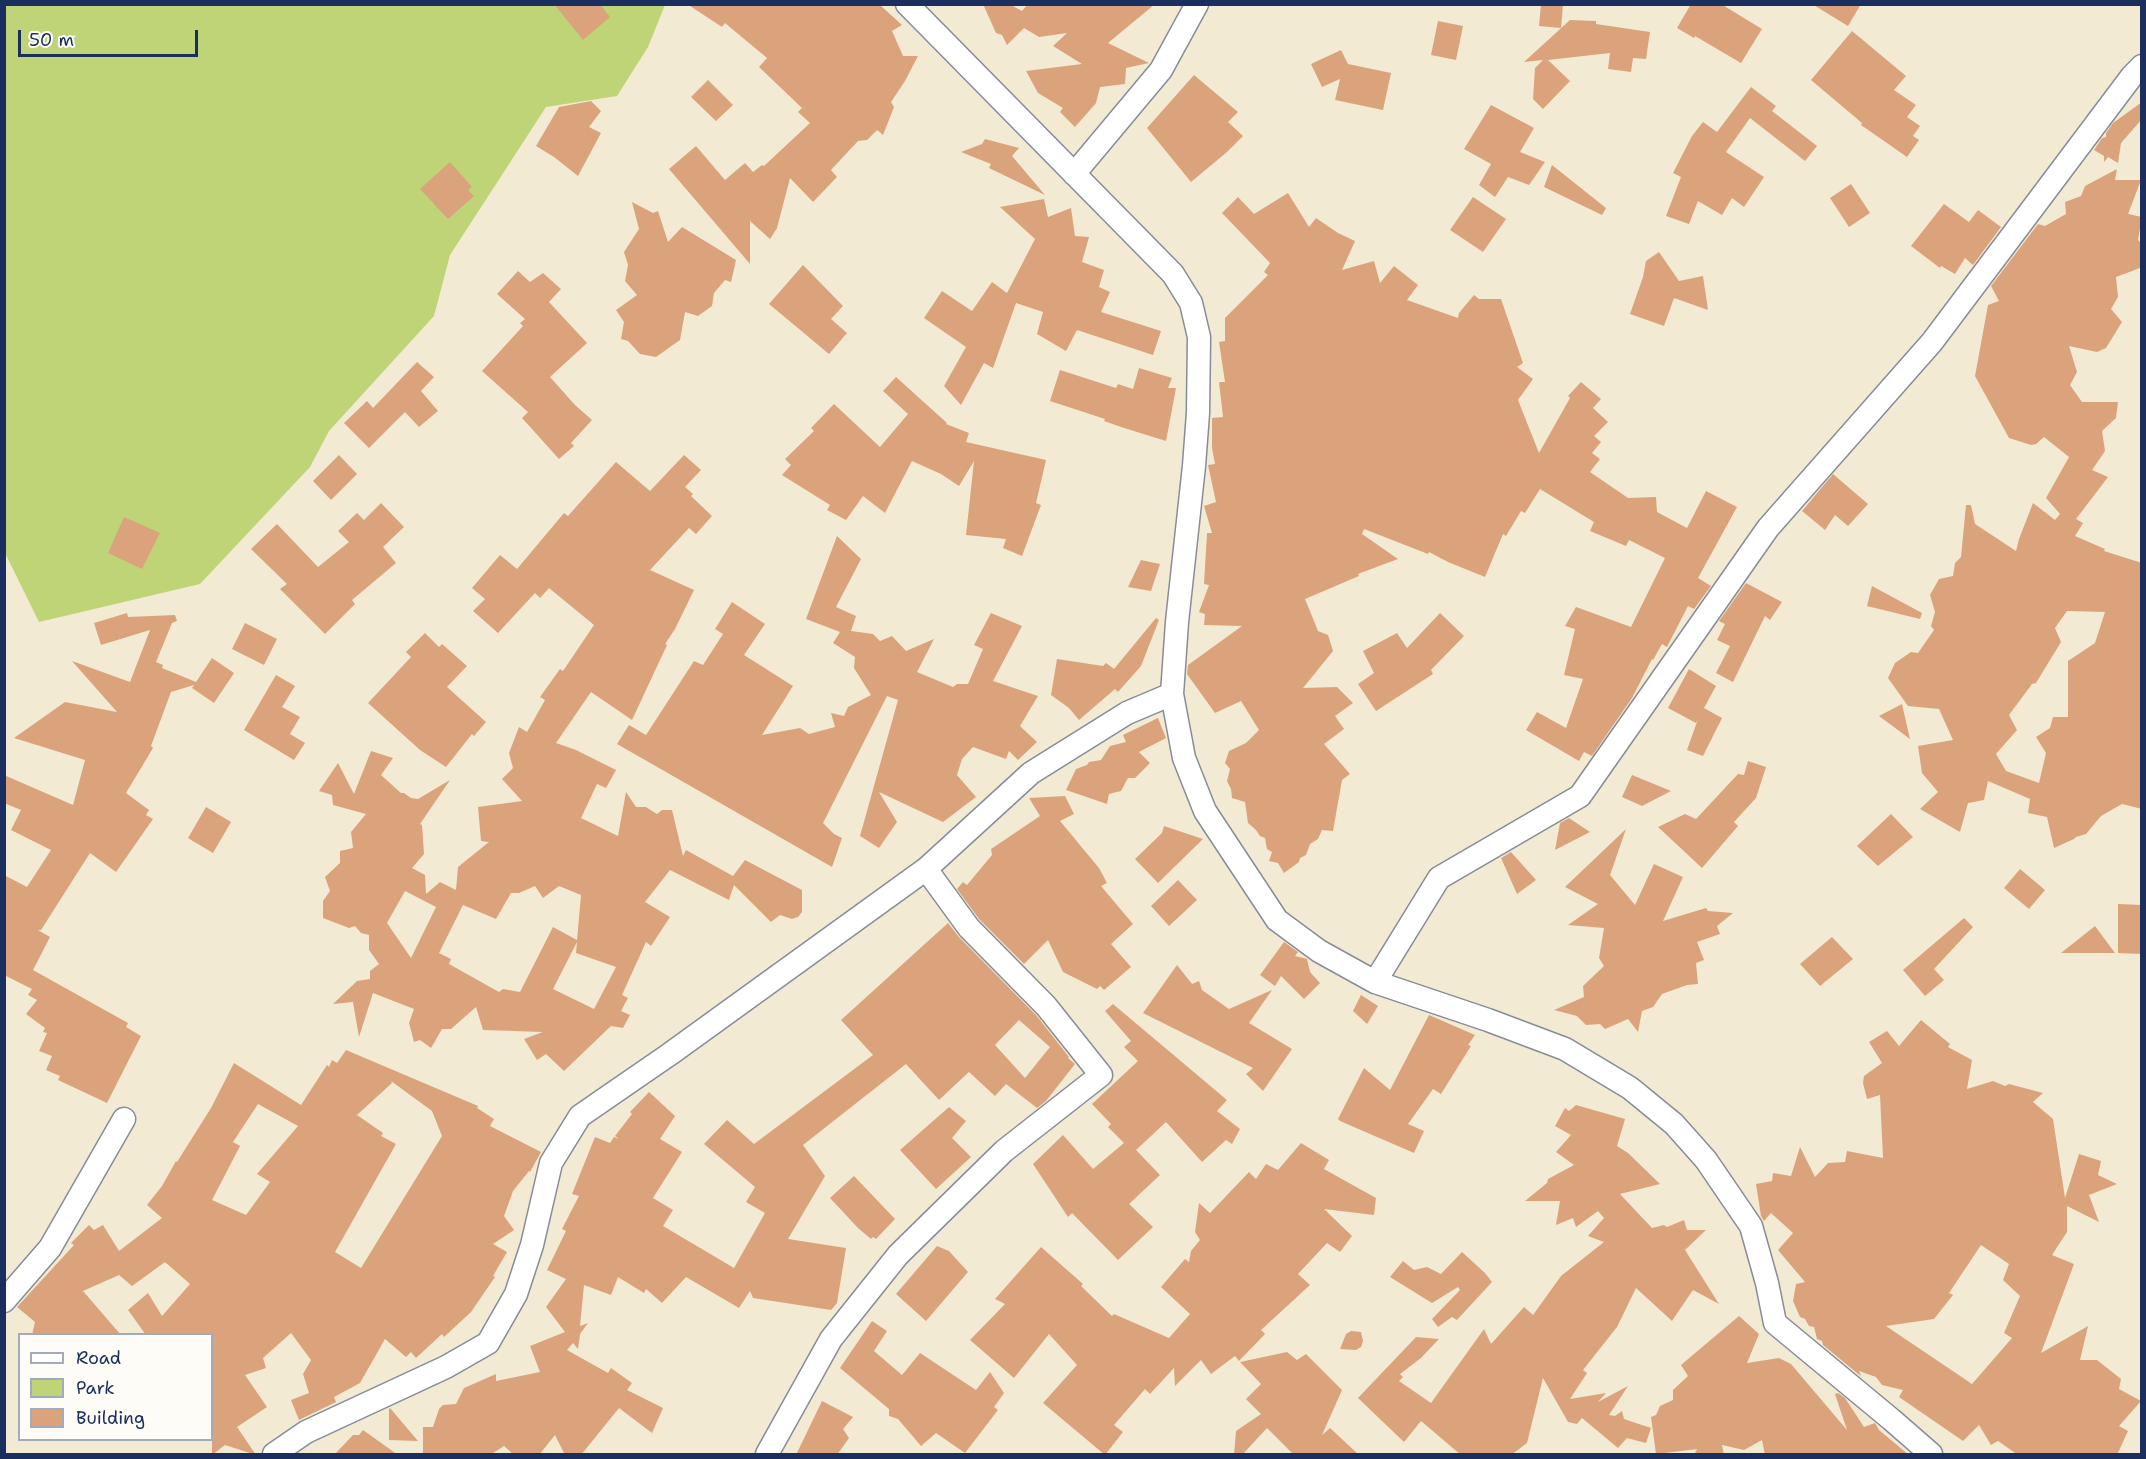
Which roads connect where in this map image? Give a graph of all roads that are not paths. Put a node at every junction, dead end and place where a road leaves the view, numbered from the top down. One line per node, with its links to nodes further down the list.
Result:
1 (907, 4): 4 (street)
2 (1197, 4): 4 (street)
3 (2142, 66): 7 (street)
4 (1074, 174): 5 (street)
5 (1172, 694): 6 (street); 7 (street)
6 (926, 869): 10 (street); 11 (street)
7 (1375, 982): 12 (street)
8 (124, 1119): 9 (street)
9 (4, 1301)
10 (274, 1455)
11 (767, 1455)
12 (1930, 1455)

